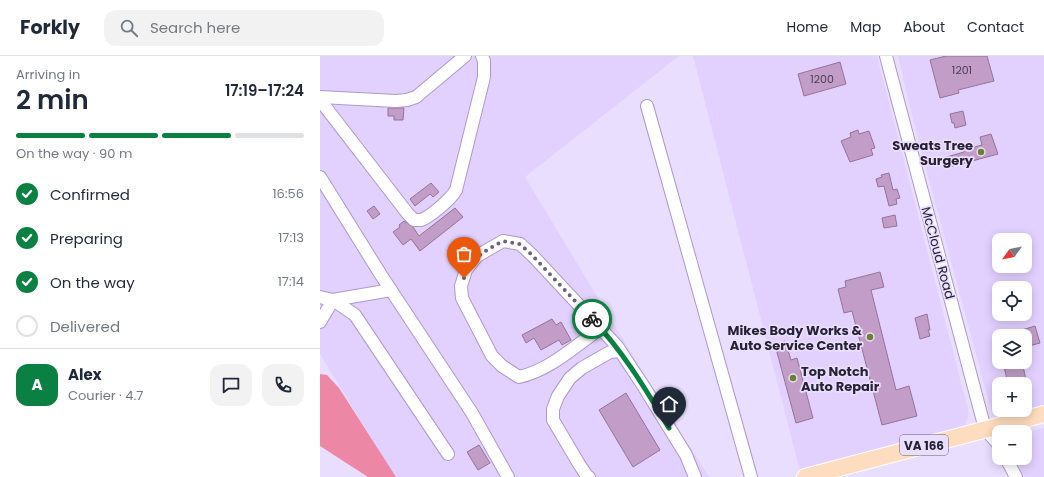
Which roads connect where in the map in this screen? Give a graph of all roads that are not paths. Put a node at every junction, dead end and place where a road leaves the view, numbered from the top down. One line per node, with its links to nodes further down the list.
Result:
1 (465, 56): 4 (street)
2 (482, 56): 4 (street)
3 (886, 56): 14 (street, McCloud Road)
4 (320, 99)
5 (647, 106): 21 (street)
6 (320, 177): 7 (street)
7 (391, 290): 9 (street); 18 (street)
8 (320, 297): 9 (street)
9 (333, 300): 10 (street); 16 (street)
10 (320, 322)
11 (601, 328): 11 (street); 12 (street)
12 (620, 351): 19 (street); 20 (street)
13 (1044, 414): 14 (main road, VA 166)
14 (984, 429): 15 (street, McCloud Road); 22 (main road, VA 166)
15 (992, 438)
16 (448, 454)
17 (1010, 465): 23 (street)
18 (508, 477)
19 (589, 477)
20 (695, 477)
21 (751, 477)
22 (805, 477)
23 (1016, 477)

